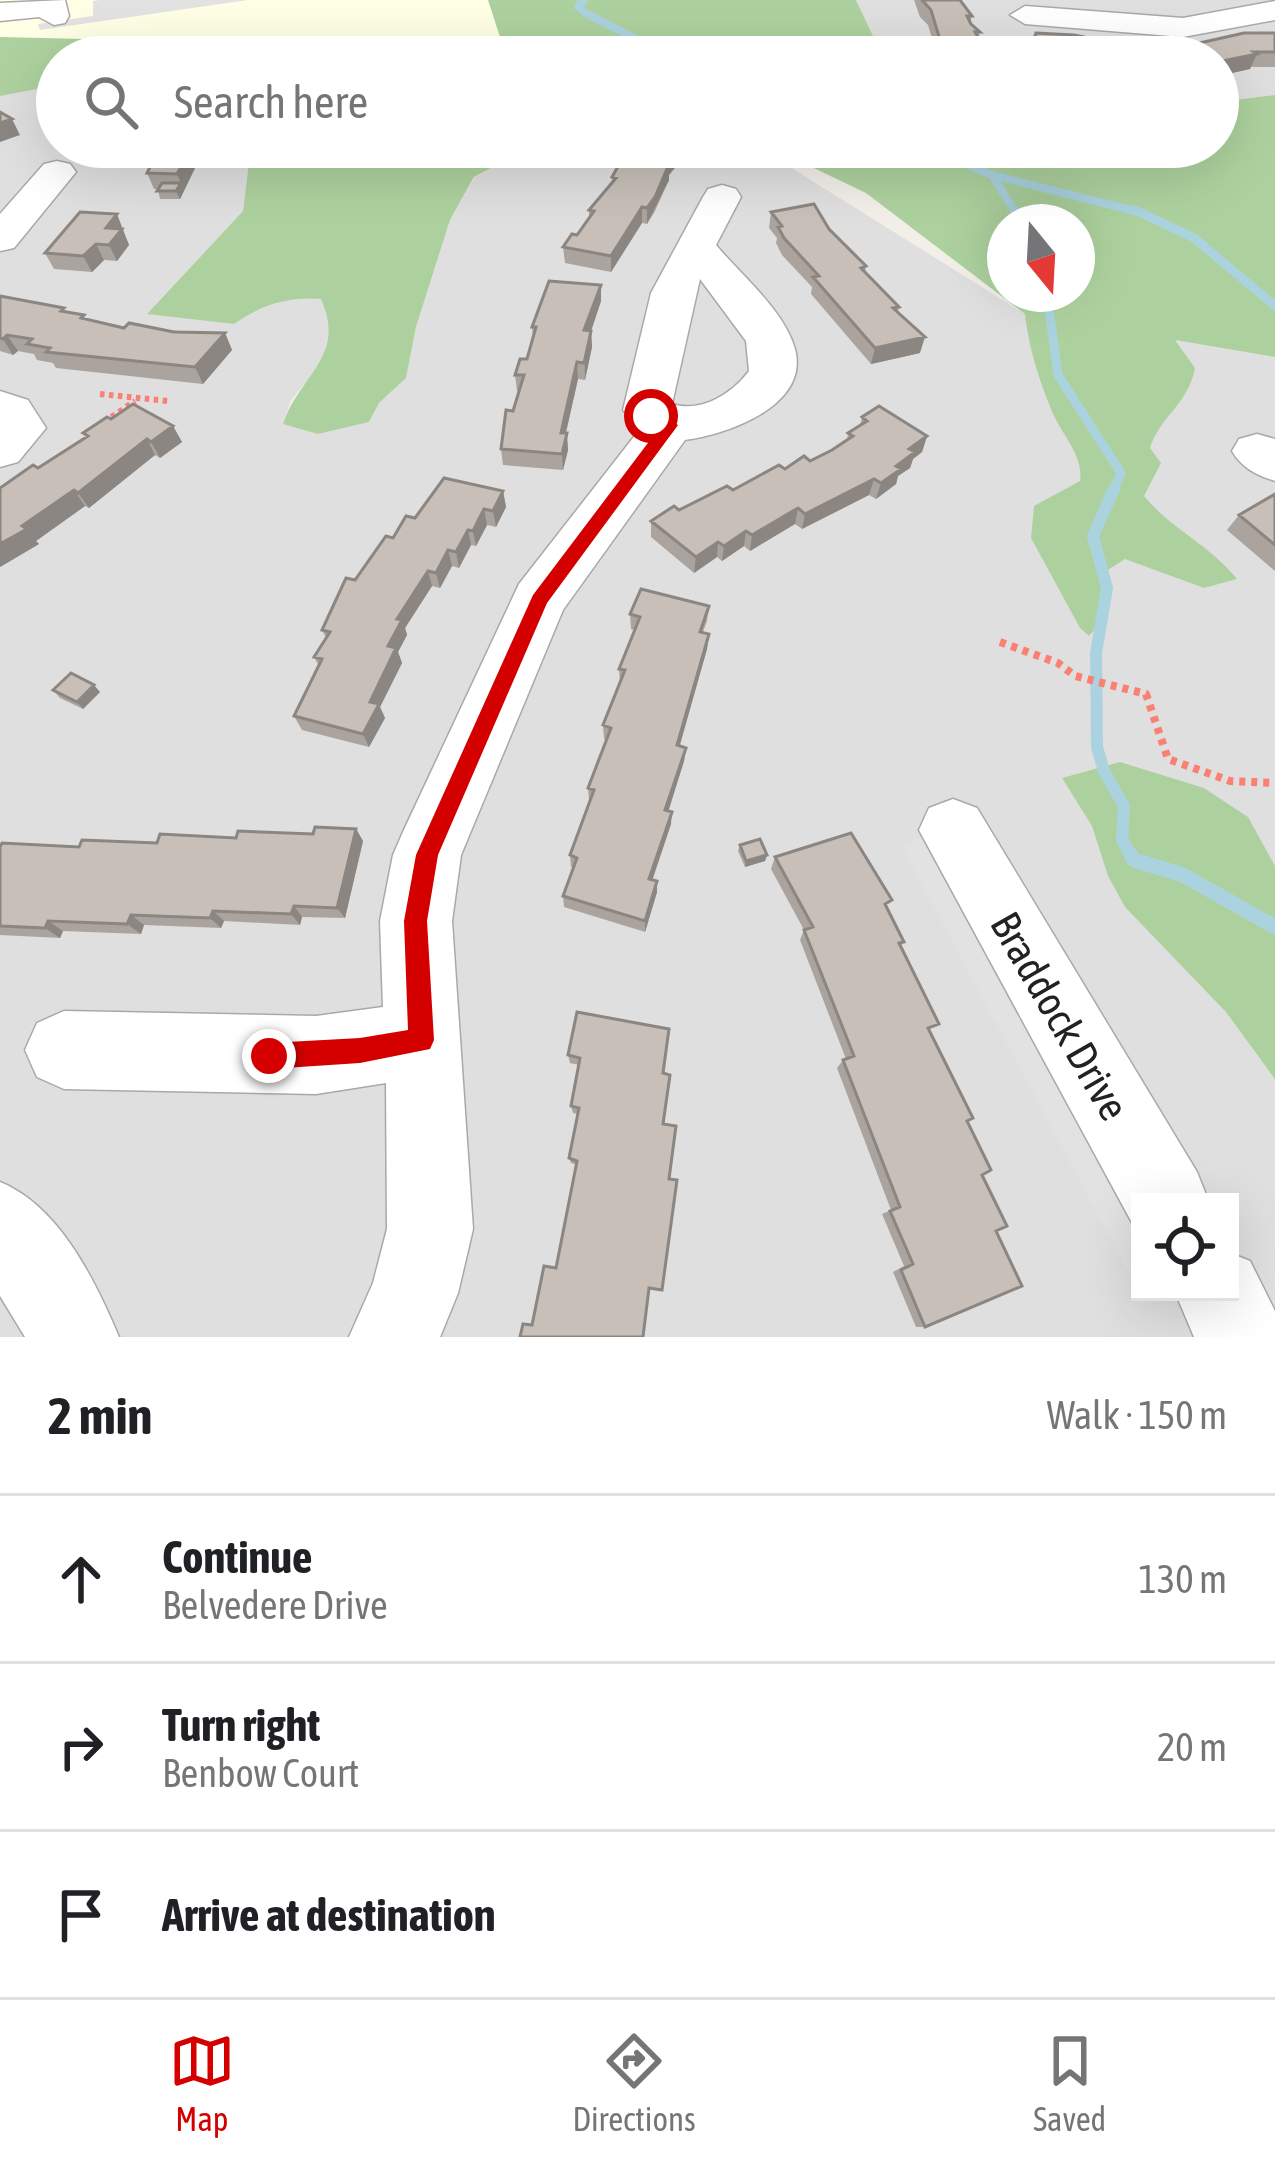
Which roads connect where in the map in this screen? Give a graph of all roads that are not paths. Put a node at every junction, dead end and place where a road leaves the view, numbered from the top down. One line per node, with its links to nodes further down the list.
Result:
1 (54, 7): 3 (street)
2 (1275, 10): 4 (street)
3 (0, 13)
4 (1024, 15)
5 (57, 172): 7 (street)
6 (722, 197): 8 (street)
7 (0, 239)
8 (695, 247): 10 (street); 10 (street)
9 (0, 406): 11 (street)
10 (670, 425): 13 (street)
11 (0, 450)
12 (953, 830): 15 (street, Braddock Drive)
13 (421, 1040): 14 (street); 19 (street)
14 (64, 1050)
15 (1162, 1193)
16 (0, 1224): 18 (street)
17 (1223, 1301): 20 (street)
18 (74, 1337)
19 (394, 1337)
20 (1240, 1337)

